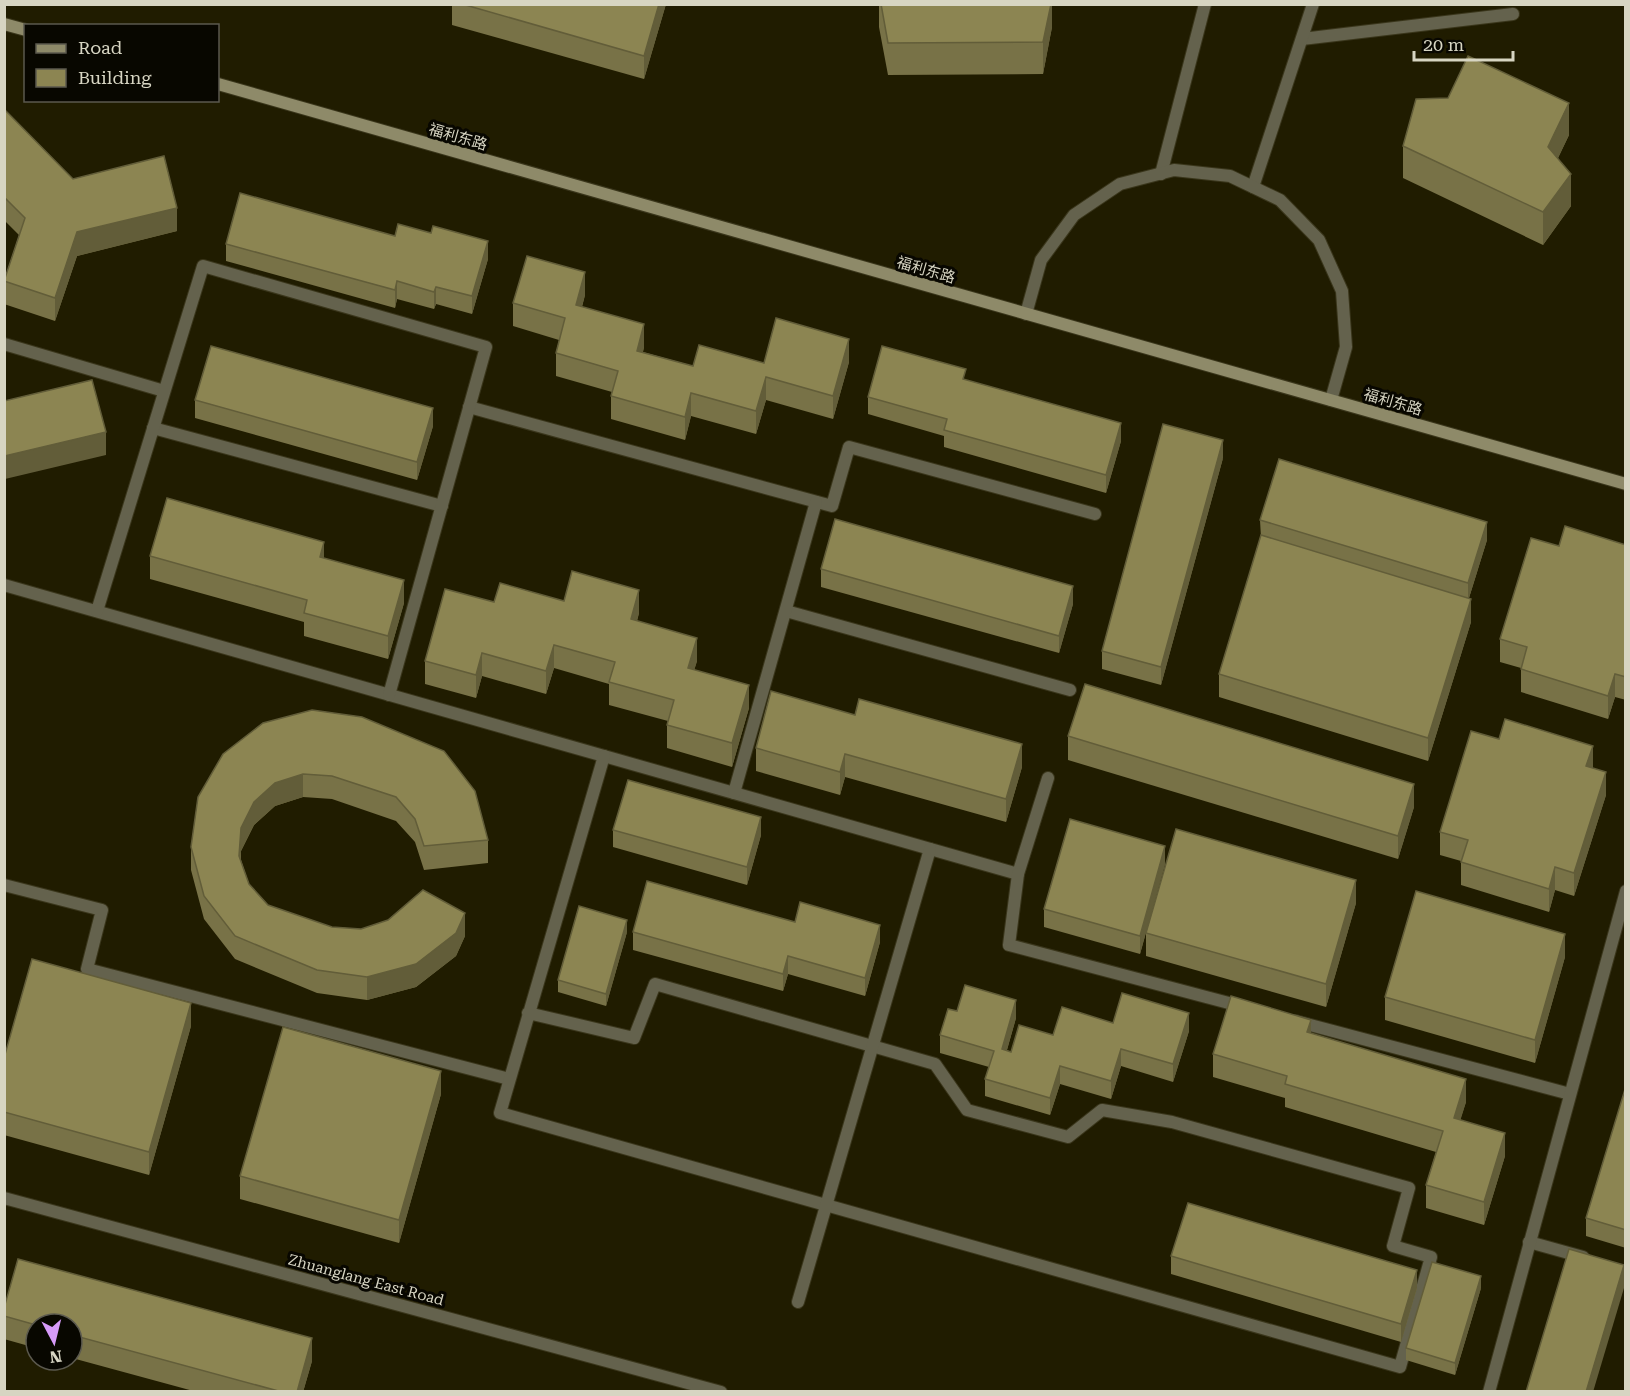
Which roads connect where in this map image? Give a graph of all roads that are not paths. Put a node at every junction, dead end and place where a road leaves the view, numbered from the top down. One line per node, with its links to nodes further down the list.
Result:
1 (1205, 4): 8 (street)
2 (1313, 4): 6 (street)
3 (1513, 14): 6 (street)
4 (4, 24): 5 (main road)
5 (24, 29)
6 (1302, 39): 9 (street)
7 (219, 84): 10 (main road, 福利东路)
8 (1161, 174): 9 (street); 10 (street)
9 (1253, 187): 13 (street)
10 (1026, 314): 13 (main road, 福利东路)
11 (4, 344): 12 (street)
12 (164, 391): 14 (street); 15 (street)
13 (1331, 400): 16 (main road, 福利东路)
14 (469, 407): 17 (street); 18 (street)
15 (153, 428): 18 (street); 21 (street)
16 (1626, 484)
17 (816, 502): 19 (street); 22 (street)
18 (442, 506): 24 (street)
19 (1095, 514)
20 (4, 585): 21 (street)
21 (97, 611): 24 (street)
22 (786, 611): 23 (street); 27 (street)
23 (1070, 690)
24 (389, 695): 25 (street)
25 (604, 756): 27 (street); 33 (street)
26 (1048, 778): 29 (street)
27 (734, 793): 28 (street)
28 (930, 849): 29 (street); 35 (street)
29 (1018, 874): 32 (street)
30 (4, 885): 36 (street)
31 (1626, 891): 37 (street)
32 (1261, 1012)
33 (528, 1013): 35 (street); 36 (street)
34 (1284, 1018): 37 (street)
35 (873, 1045): 39 (street); 39 (street)
36 (509, 1079): 39 (street)
37 (1570, 1094): 40 (street)
38 (4, 1198): 43 (street, Zhuanglang East Road)
39 (826, 1205): 42 (street)
40 (1529, 1242): 41 (street); 44 (street)
41 (1593, 1260)
42 (798, 1302)
43 (721, 1392)
44 (1489, 1392)

